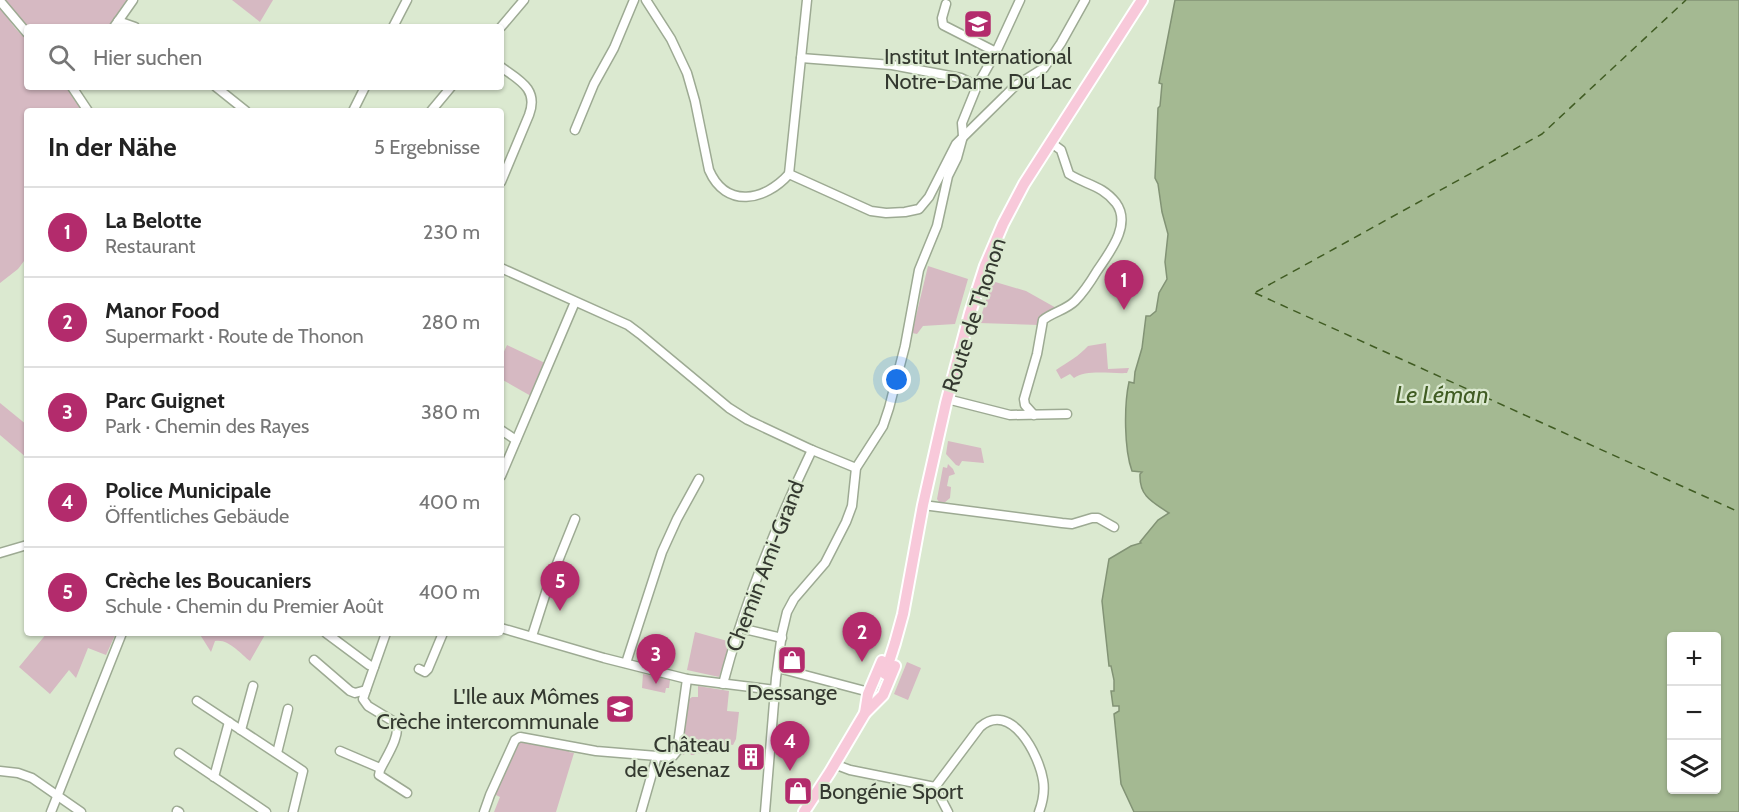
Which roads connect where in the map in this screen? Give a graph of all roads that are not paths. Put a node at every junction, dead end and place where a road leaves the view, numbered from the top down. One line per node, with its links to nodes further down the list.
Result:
1 (133, 0): 12 (street)
2 (407, 0): 13 (street)
3 (524, 0): 14 (street)
4 (634, 0): 28 (street)
5 (646, 0): 31 (street)
6 (807, 0): 17 (street)
7 (1020, 0): 16 (street)
8 (1085, 0): 29 (street)
9 (1142, 0): 30 (main road, Route de Thonon)
10 (0, 1): 15 (street)
11 (946, 4): 16 (street)
12 (116, 24)
13 (395, 24)
14 (504, 24)
15 (24, 29)
16 (996, 52): 19 (street)
17 (801, 58): 19 (street); 31 (street)
18 (504, 69): 32 (street)
19 (977, 86): 29 (street)
20 (74, 90): 24 (street)
21 (220, 90): 25 (street)
22 (364, 90): 26 (street)
23 (448, 90): 27 (street)
24 (86, 108)
25 (242, 108)
26 (354, 108)
27 (434, 108)
28 (575, 129)
29 (963, 136): 31 (street); 41 (street)
30 (1050, 142): 35 (main road, Route de Thonon); 37 (street)
31 (789, 174)
32 (504, 175)
33 (504, 273): 34 (street)
34 (575, 302): 39 (street); 40 (street)
35 (947, 399): 37 (street); 44 (main road, Route de Thonon)
36 (1067, 414): 37 (street)
37 (1034, 415)
38 (504, 432): 39 (street)
39 (516, 440): 42 (street)
40 (812, 450): 41 (street); 50 (street, Chemin Ami-Grand)
41 (856, 468): 57 (street)
42 (504, 469)
43 (699, 479): 59 (street)
44 (923, 505): 46 (street); 49 (main road, Route de Thonon)
45 (575, 519): 56 (street)
46 (1114, 527)
47 (24, 546): 48 (street)
48 (0, 553)
49 (913, 558): 63 (main road); 69 (main road, Route de Thonon); 70 (main road, Route de Thonon)
50 (740, 628): 57 (street); 65 (street, Chemin Ami-Grand)
51 (504, 629): 56 (street)
52 (121, 636): 86 (street)
53 (330, 636): 60 (street)
54 (385, 636): 60 (street)
55 (442, 636): 62 (street)
56 (532, 636): 59 (street)
57 (782, 638): 61 (street)
58 (314, 660): 67 (street)
59 (626, 663): 64 (street)
60 (374, 667): 67 (street)
61 (778, 668): 68 (street); 69 (street)
62 (419, 669)
63 (885, 674)
64 (687, 679): 65 (street); 79 (street)
65 (723, 684): 68 (street)
66 (253, 686): 75 (street)
67 (366, 690): 82 (street)
68 (775, 690): 93 (street)
69 (869, 692): 70 (main road); 73 (main road, Route de Thonon)
70 (881, 697): 73 (main road, Route de Thonon)
71 (196, 700): 74 (street)
72 (288, 709): 78 (street)
73 (865, 712): 80 (main road, Route de Thonon)
74 (229, 722): 75 (street); 83 (street)
75 (241, 730): 78 (street)
76 (340, 751): 82 (street)
77 (179, 753): 83 (street)
78 (276, 753): 90 (street)
79 (657, 756): 91 (street); 92 (street)
80 (834, 764): 84 (street); 94 (main road, Route de Thonon)
81 (0, 771): 86 (street)
82 (378, 774): 85 (street)
83 (214, 777): 89 (street)
84 (935, 787): 95 (street); 96 (street)
85 (407, 793)
86 (58, 795): 87 (street); 88 (street)
87 (51, 812)
88 (81, 812)
89 (266, 812)
90 (293, 812)
91 (484, 812)
92 (641, 812)
93 (765, 812)
94 (804, 812)
95 (948, 812)
96 (1039, 812)

